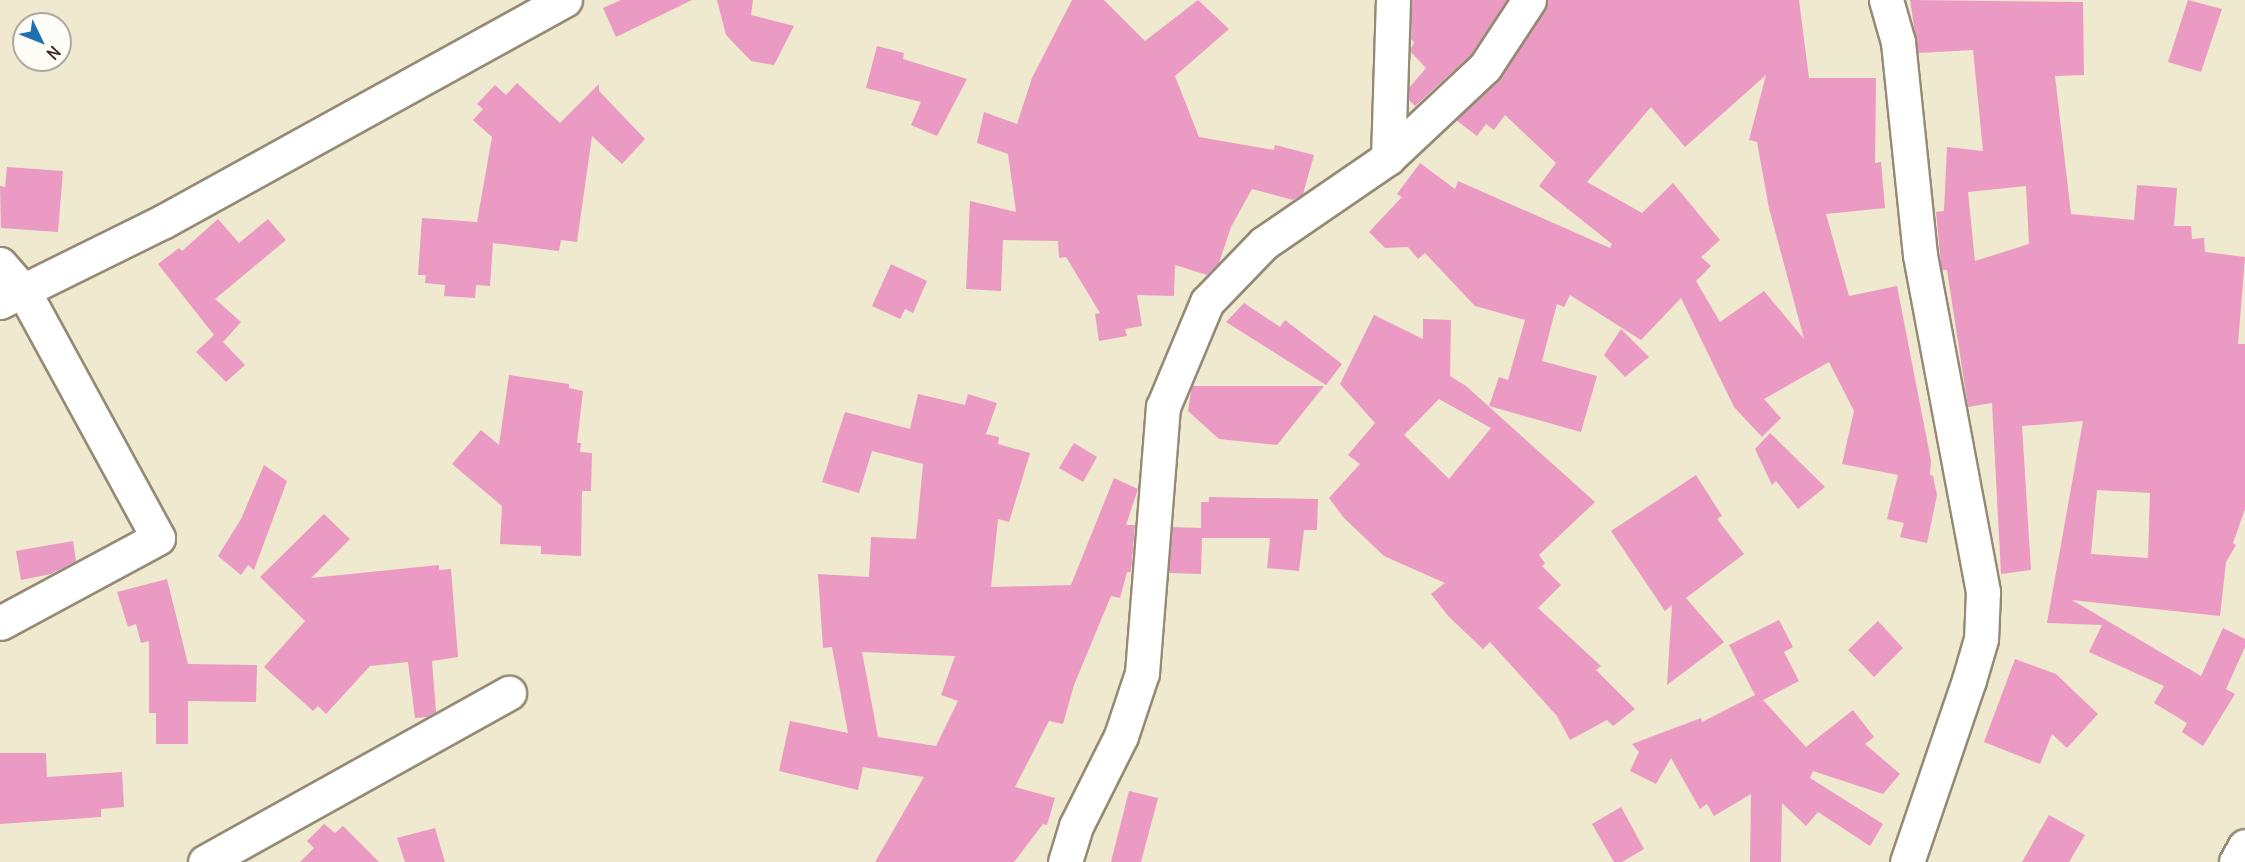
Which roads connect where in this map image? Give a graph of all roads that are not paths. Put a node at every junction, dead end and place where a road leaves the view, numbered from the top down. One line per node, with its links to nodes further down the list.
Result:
1 (565, 0): 7 (street)
2 (1393, 0): 5 (street)
3 (1529, 0): 5 (street)
4 (1886, 0): 13 (street)
5 (1388, 158): 12 (street)
6 (0, 264): 7 (street)
7 (12, 296): 8 (street)
8 (0, 623)
9 (509, 693): 11 (street)
10 (2245, 846): 14 (street)
11 (205, 862)
12 (1065, 862)
13 (1907, 862)
14 (2236, 862)

